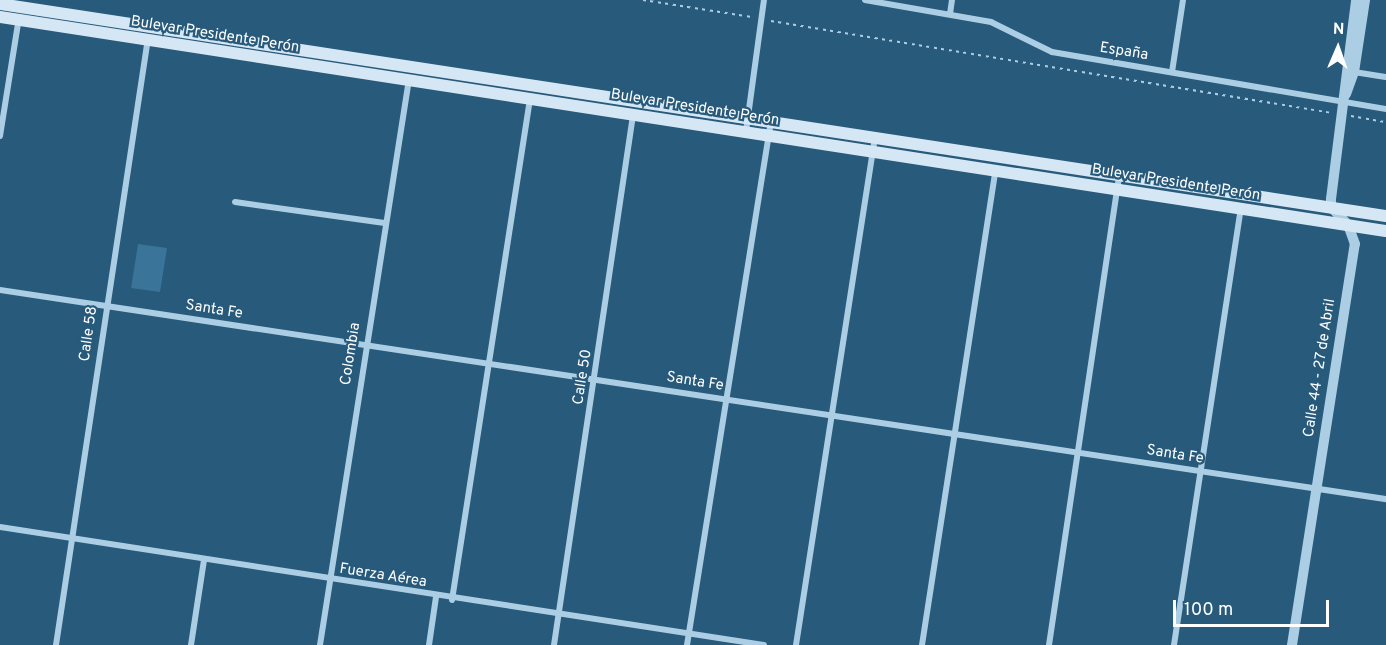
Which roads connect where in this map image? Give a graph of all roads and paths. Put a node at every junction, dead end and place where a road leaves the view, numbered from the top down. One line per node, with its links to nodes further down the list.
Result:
1 (643, 0): 12 (path)
2 (764, 0): 12 (street)
3 (865, 0): 10 (street, España)
4 (952, 0): 10 (street)
5 (1183, 0): 17 (street)
6 (1356, 0): 22 (street)
7 (1365, 0): 18 (street)
8 (0, 4): 9 (main road, Bulevar Presidente Perón)
9 (21, 7): 13 (street); 14 (main road, Bulevar Presidente Perón)
10 (950, 14): 17 (street, España)
11 (0, 17): 13 (main road, Bulevar Presidente Perón)
12 (761, 19): 25 (path); 26 (street)
13 (19, 20): 15 (main road, Bulevar Presidente Perón); 31 (street)
14 (150, 26): 15 (street, Calle 58); 16 (main road, Bulevar Presidente Perón)
15 (148, 40): 20 (main road, Bulevar Presidente Perón); 44 (street, Calle 58)
16 (412, 67): 20 (street, Colombia); 26 (main road, Bulevar Presidente Perón)
17 (1172, 72): 22 (street, España)
18 (1354, 72): 19 (street); 22 (street)
19 (1386, 77)
20 (409, 80): 21 (main road, Bulevar Presidente Perón); 40 (street, Colombia)
21 (530, 98): 24 (main road, Bulevar Presidente Perón); 46 (street)
22 (1342, 103): 23 (street, España); 25 (street)
23 (1386, 109)
24 (633, 113): 29 (main road, Bulevar Presidente Perón); 47 (street, Calle 50)
25 (1341, 114): 28 (path); 37 (street)
26 (749, 117): 27 (main road, Bulevar Presidente Perón); 29 (street)
27 (771, 120): 30 (street); 32 (main road, Bulevar Presidente Perón)
28 (1386, 122)
29 (746, 131): 30 (main road, Bulevar Presidente Perón)
30 (769, 134): 32 (main road, Bulevar Presidente Perón); 48 (street)
31 (0, 136)
32 (874, 144): 33 (main road, Bulevar Presidente Perón); 34 (main road, Bulevar Presidente Perón); 49 (street)
33 (995, 170): 35 (main road, Bulevar Presidente Perón); 50 (street)
34 (1119, 175): 35 (street); 37 (main road, Bulevar Presidente Perón)
35 (1118, 190): 38 (main road, Bulevar Presidente Perón); 51 (street)
36 (235, 202): 40 (street)
37 (1331, 207): 39 (main road, Bulevar Presidente Perón); 41 (street)
38 (1241, 208): 41 (main road, Bulevar Presidente Perón); 52 (street)
39 (1386, 216)
40 (385, 223): 45 (street, Colombia)
41 (1348, 225): 42 (main road, Bulevar Presidente Perón); 53 (street, Calle 44 - 27 de Abril)
42 (1386, 231)
43 (0, 290): 44 (street, Santa Fe)
44 (105, 305): 45 (street, Santa Fe); 56 (street, Calle 58)
45 (365, 345): 46 (street, Santa Fe); 58 (street, Colombia)
46 (488, 364): 47 (street, Santa Fe); 60 (street)
47 (595, 379): 48 (street, Santa Fe); 61 (street, Calle 50)
48 (727, 399): 49 (street, Santa Fe); 62 (street)
49 (831, 414): 50 (street, Santa Fe); 70 (street)
50 (955, 433): 51 (street, Santa Fe); 71 (street)
51 (1079, 452): 52 (street, Santa Fe); 72 (street)
52 (1199, 471): 53 (street, Santa Fe); 73 (street)
53 (1315, 488): 54 (street, Santa Fe); 74 (street, Calle 44 - 27 de Abril)
54 (1386, 499)
55 (0, 527): 56 (street, Fuerza Aérea)
56 (71, 538): 57 (street, Fuerza Aérea); 63 (street, Calle 58)
57 (204, 560): 58 (street, Fuerza Aérea); 64 (street)
58 (330, 580): 59 (street, Fuerza Aérea); 65 (street, Colombia)
59 (436, 597): 60 (street, Fuerza Aérea); 66 (street)
60 (452, 600): 61 (street, Fuerza Aérea)
61 (558, 615): 62 (street, Fuerza Aérea); 67 (street, Calle 50)
62 (689, 634): 68 (street); 69 (street, Fuerza Aérea)
63 (56, 645)
64 (191, 645)
65 (320, 645)
66 (429, 645)
67 (554, 645)
68 (687, 645)
69 (764, 645)
70 (796, 645)
71 (922, 645)
72 (1048, 645)
73 (1174, 645)
74 (1292, 645)

